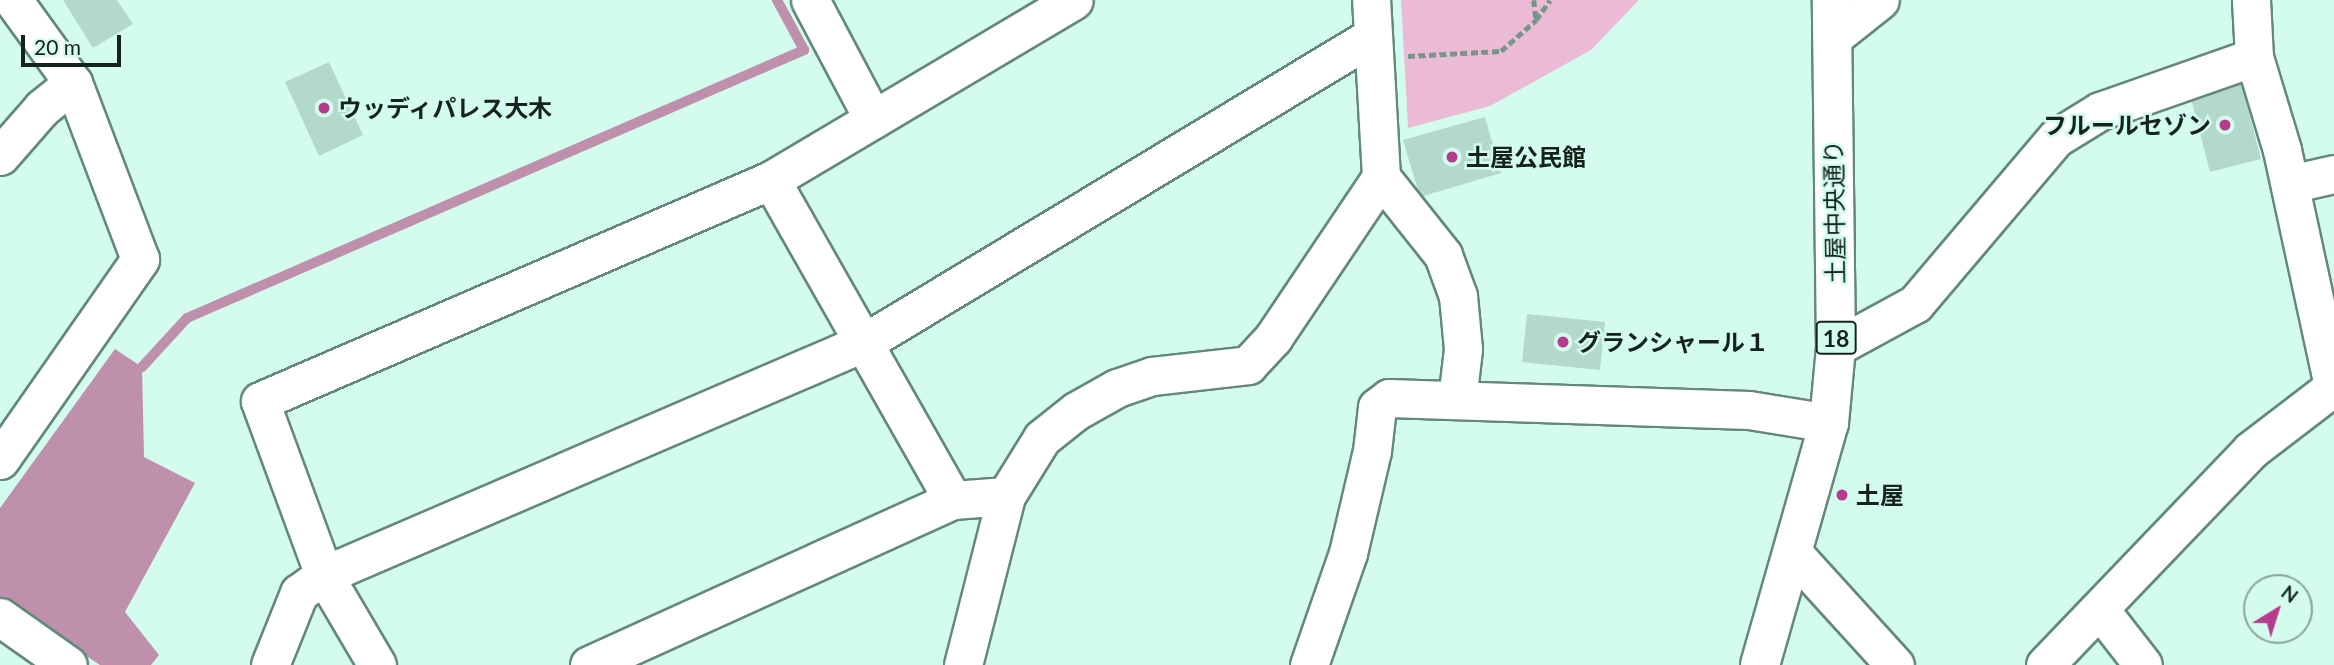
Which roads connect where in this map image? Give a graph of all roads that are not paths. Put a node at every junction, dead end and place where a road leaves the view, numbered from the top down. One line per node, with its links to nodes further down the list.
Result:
1 (13, 0): 11 (street)
2 (810, 0): 12 (street)
3 (1074, 0): 12 (street)
4 (1371, 0): 9 (street)
5 (1832, 0): 8 (main road, 土屋中央通り / 18)
6 (1880, 0): 8 (street)
7 (2251, 0): 10 (street)
8 (1832, 38): 19 (main road, 土屋中央通り / 18)
9 (1372, 48): 15 (street); 18 (street)
10 (2254, 57): 17 (street); 19 (street)
11 (73, 83): 13 (street); 23 (street)
12 (873, 120): 16 (street)
13 (0, 156)
14 (2334, 174): 17 (street)
15 (1381, 177): 21 (street); 24 (street)
16 (771, 180): 18 (street); 27 (street)
17 (2290, 184): 20 (street)
18 (865, 342): 25 (street); 27 (street)
19 (1836, 347): 22 (main road, 土屋中央通り / 18)
20 (2333, 389): 28 (street)
21 (1457, 400): 22 (street); 35 (street)
22 (1829, 423): 26 (main road, 土屋中央通り / 18)
23 (0, 460)
24 (1006, 496): 25 (street); 34 (street)
25 (953, 500): 33 (street)
26 (1792, 552): 36 (main road, 土屋中央通り / 18); 37 (street)
27 (324, 575): 31 (street); 32 (street)
28 (2101, 611): 38 (street); 39 (street)
29 (0, 617): 30 (street)
30 (68, 665)
31 (270, 665)
32 (377, 665)
33 (589, 665)
34 (963, 665)
35 (1308, 665)
36 (1760, 665)
37 (1895, 665)
38 (2045, 665)
39 (2143, 665)

